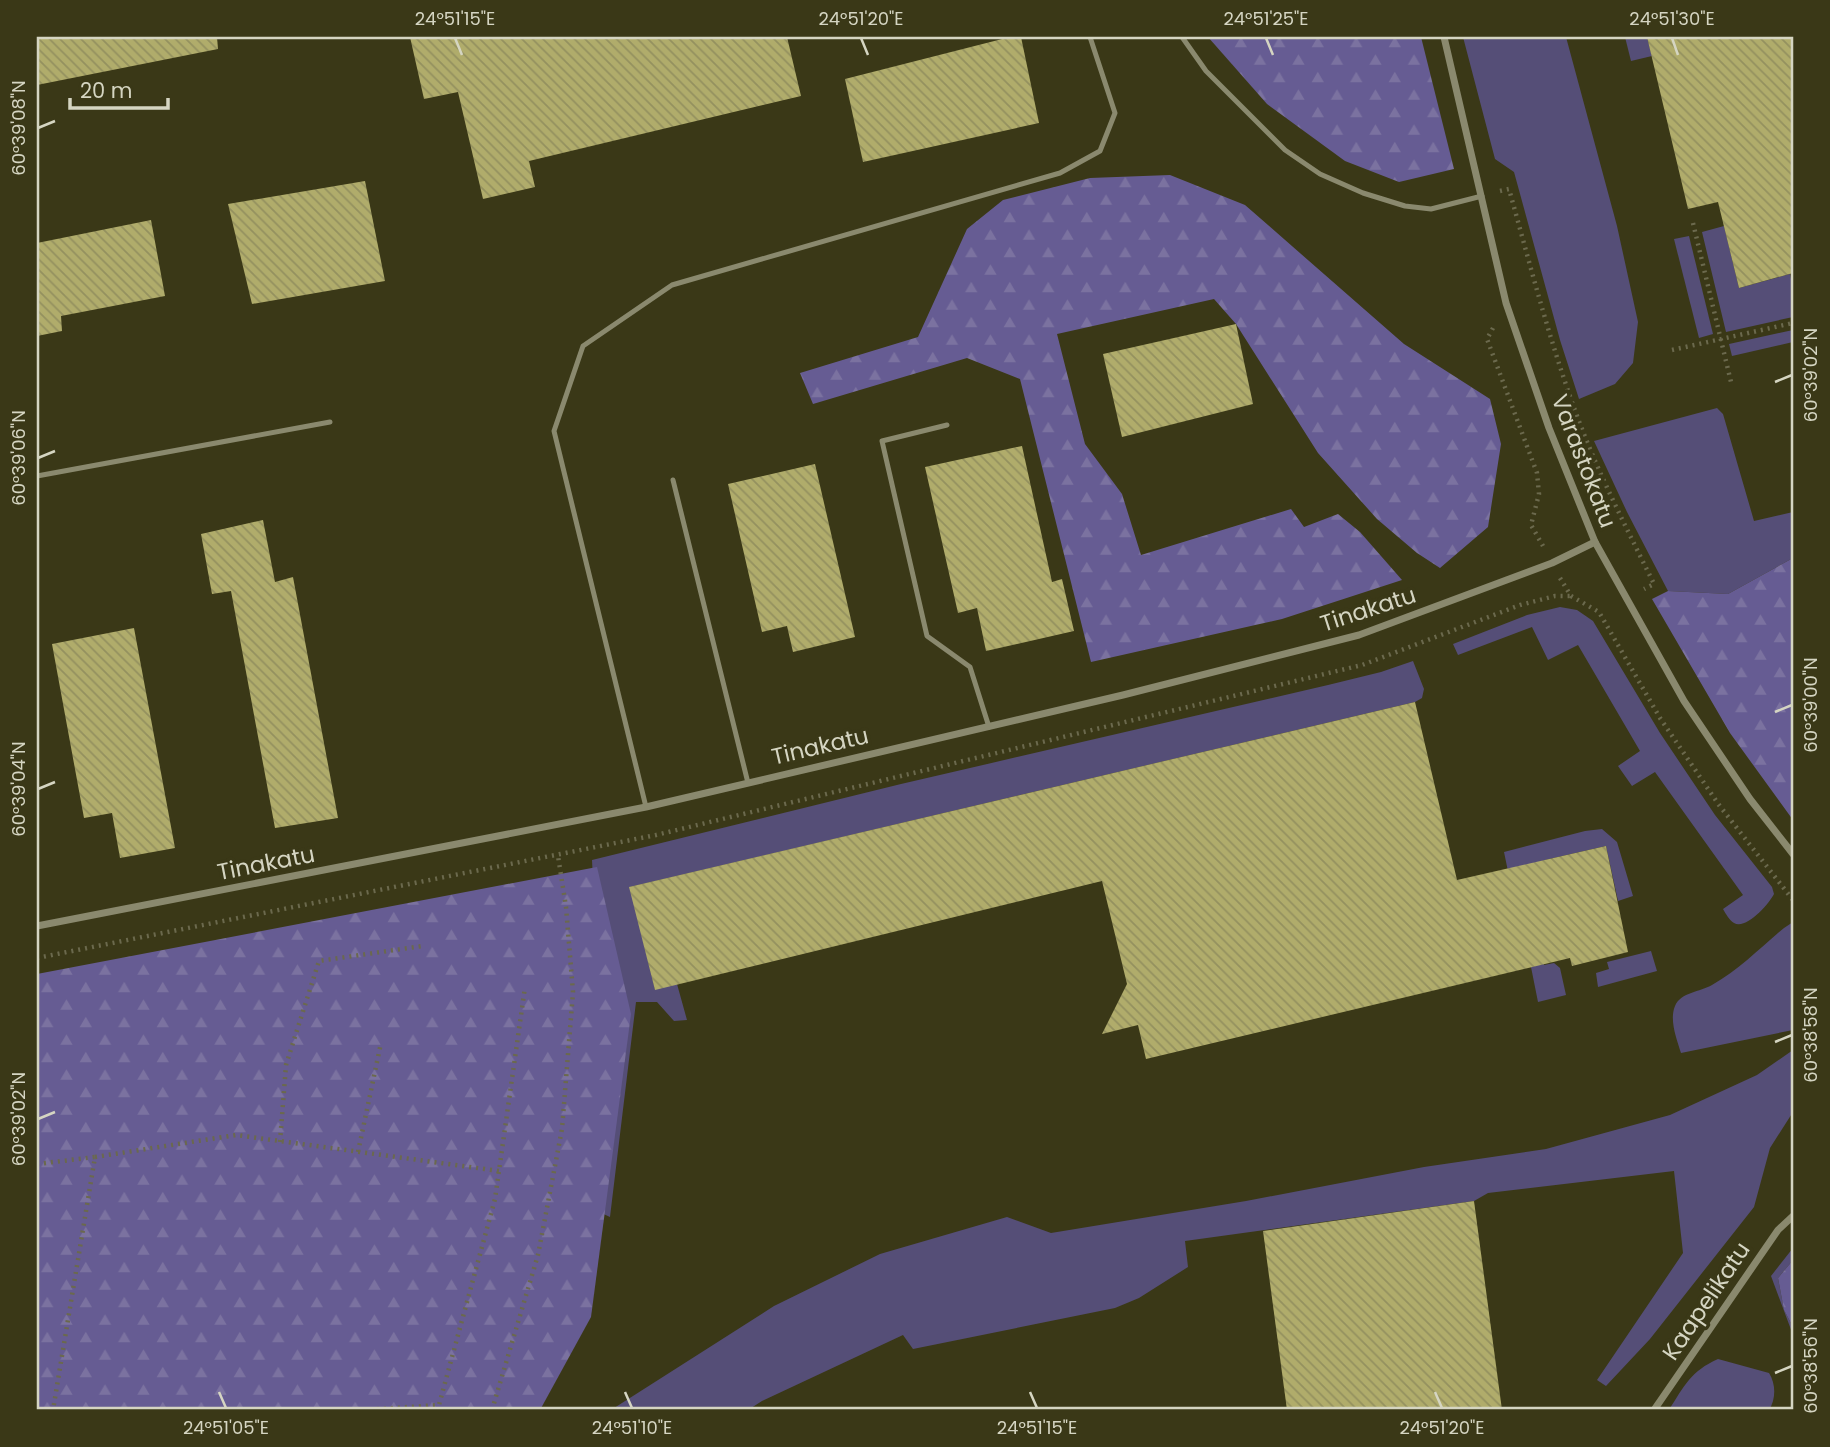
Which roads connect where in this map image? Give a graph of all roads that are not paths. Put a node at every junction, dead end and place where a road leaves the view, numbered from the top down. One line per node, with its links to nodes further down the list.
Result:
1 (1090, 37): 12 (lane)
2 (1182, 37): 4 (lane)
3 (1444, 37): 4 (street, Varastokatu)
4 (1482, 196): 9 (street, Varastokatu)
5 (330, 422): 7 (lane)
6 (947, 425): 10 (lane)
7 (37, 476)
8 (673, 480): 11 (lane)
9 (1595, 542): 10 (street, Tinakatu); 13 (street, Varastokatu)
10 (989, 727): 11 (street, Tinakatu)
11 (748, 783): 12 (street, Tinakatu)
12 (646, 807): 14 (street, Tinakatu)
13 (1793, 853)
14 (37, 926)
15 (1793, 1216): 16 (street, Kaapelikatu)
16 (1654, 1410)

